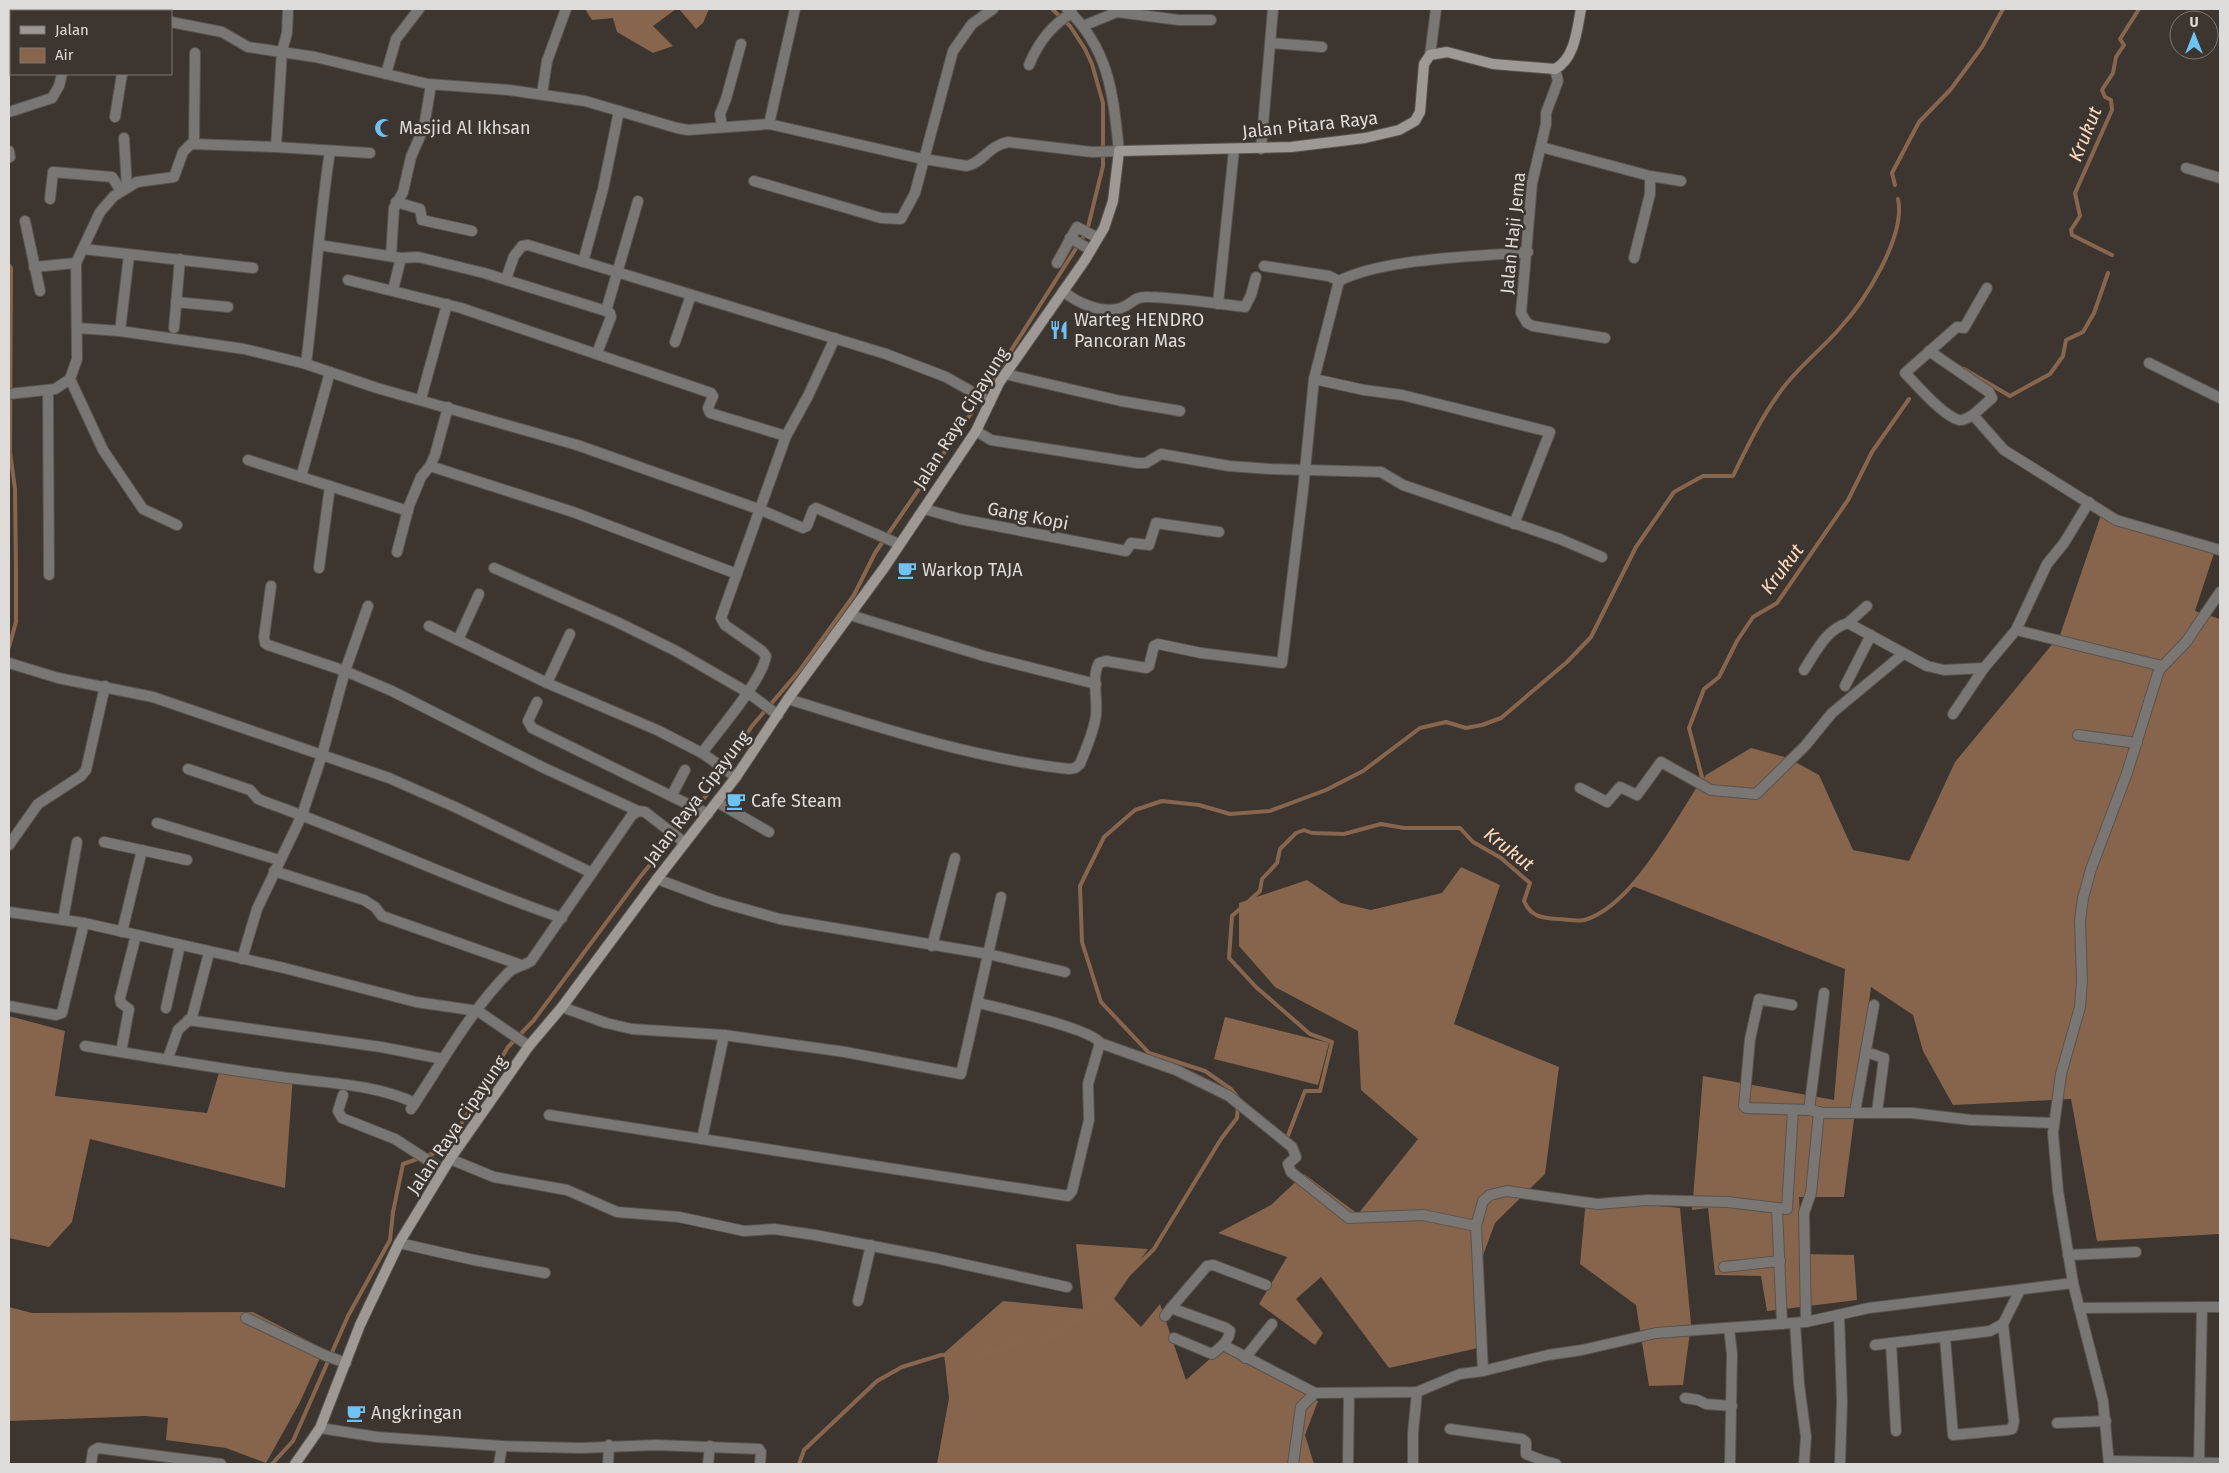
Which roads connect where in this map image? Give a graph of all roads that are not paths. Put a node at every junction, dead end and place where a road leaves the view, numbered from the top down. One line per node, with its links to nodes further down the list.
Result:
1 (288, 9): 17 (street)
2 (419, 9): 22 (street)
3 (566, 9): 26 (street)
4 (795, 9): 30 (street)
5 (993, 9): 41 (street)
6 (1273, 9): 14 (street)
7 (1436, 9): 19 (street)
8 (1581, 9): 21 (main road)
9 (1118, 11): 11 (street); 13 (street)
10 (1066, 15): 13 (street); 20 (street)
11 (1211, 20)
12 (172, 22): 17 (street)
13 (1083, 26): 39 (street)
14 (1271, 43): 16 (street); 36 (street)
15 (741, 44): 31 (street)
16 (1322, 47)
17 (282, 51): 22 (street); 34 (street)
18 (195, 54): 33 (street)
19 (1430, 54): 21 (main road); 36 (main road, Jalan Pitara Raya)
20 (1029, 65)
21 (1555, 69): 35 (street, Jalan Haji Jema)
22 (386, 74): 25 (street)
23 (62, 75): 28 (street)
24 (122, 75): 29 (street)
25 (431, 85): 26 (street); 50 (street)
26 (542, 94): 27 (street)
27 (619, 111): 31 (street); 62 (street)
28 (9, 112)
29 (115, 117)
30 (769, 124): 31 (street); 41 (street)
31 (722, 126)
32 (124, 138): 47 (street)
33 (194, 143): 34 (street); 47 (street)
34 (276, 147): 38 (street)
35 (1541, 147): 43 (street); 57 (street, Jalan Haji Jema)
36 (1261, 149): 37 (main road, Jalan Pitara Raya)
37 (1234, 150): 39 (main road, Jalan Pitara Raya); 80 (street)
38 (330, 151): 40 (street); 55 (street)
39 (1114, 152): 41 (street); 53 (main road, Jalan Raya Cipayung)
40 (370, 153)
41 (924, 159): 45 (street)
42 (2186, 168): 44 (street)
43 (1650, 176): 46 (street); 60 (street)
44 (2220, 178)
45 (754, 181)
46 (1681, 181)
47 (124, 189): 48 (street); 56 (street)
48 (50, 199)
49 (638, 201): 68 (street)
50 (396, 202): 52 (street); 59 (street)
51 (25, 221): 66 (street)
52 (472, 231)
53 (1094, 237): 54 (main road, Jalan Raya Cipayung); 54 (street)
54 (1080, 244): 64 (street); 76 (main road, Jalan Raya Cipayung)
55 (319, 245): 59 (street); 92 (street)
56 (82, 249): 58 (street); 63 (street)
57 (1528, 252): 72 (street); 87 (street, Jalan Haji Jema)
58 (129, 255): 61 (street); 85 (street)
59 (396, 257): 70 (street); 74 (street)
60 (1634, 258)
61 (180, 259): 67 (street); 78 (street)
62 (583, 262): 68 (street); 70 (street)
63 (76, 263): 66 (street); 83 (street)
64 (1057, 263)
65 (1264, 266): 72 (street)
66 (34, 267): 75 (street)
67 (253, 268)
68 (617, 271): 77 (street); 82 (street)
69 (1256, 277): 80 (street)
70 (506, 279): 82 (street)
71 (348, 280): 74 (street)
72 (1338, 281): 96 (street)
73 (1987, 288): 89 (street)
74 (393, 290): 79 (street)
75 (40, 291)
76 (1063, 291): 80 (street); 94 (main road, Jalan Raya Cipayung)
77 (690, 295): 86 (street); 88 (street)
78 (176, 302): 81 (street); 84 (street)
79 (447, 304): 90 (street); 100 (street)
80 (1218, 304)
81 (228, 307)
82 (606, 311): 90 (street)
83 (77, 328): 85 (street); 95 (street)
84 (174, 328)
85 (120, 331): 92 (street)
86 (835, 338): 101 (street); 106 (street)
87 (1606, 338)
88 (675, 342)
89 (1929, 351): 104 (street); 104 (street)
90 (597, 353): 106 (street)
91 (2149, 363): 99 (street)
92 (306, 364): 93 (street)
93 (330, 372): 100 (street); 110 (street)
94 (1005, 374): 101 (main road, Jalan Raya Cipayung); 103 (street)
95 (70, 379): 97 (street); 117 (street)
96 (1314, 379): 109 (street); 116 (street)
97 (48, 390): 98 (street); 126 (street)
98 (13, 394)
99 (2220, 398)
100 (421, 399): 102 (street)
101 (988, 401): 105 (main road, Jalan Raya Cipayung)
102 (448, 407): 108 (street); 114 (street)
103 (1180, 411)
104 (1973, 415): 112 (street)
105 (976, 432): 109 (street); 113 (main road, Jalan Raya Cipayung)
106 (786, 436): 114 (street)
107 (248, 460): 110 (street)
108 (430, 466): 115 (street); 125 (street)
109 (1305, 472): 116 (street); 146 (street)
110 (301, 477): 111 (street)
111 (330, 486): 115 (street); 123 (street)
112 (2089, 502): 120 (street); 135 (street)
113 (924, 508): 118 (street, Gang Kopi); 119 (main road, Jalan Raya Cipayung)
114 (761, 510): 119 (street); 125 (street)
115 (408, 511): 121 (street)
116 (1514, 524): 122 (street)
117 (178, 525)
118 (1219, 532)
119 (896, 542): 132 (main road, Jalan Raya Cipayung)
120 (2220, 550)
121 (397, 552)
122 (1602, 557)
123 (320, 568)
124 (494, 568): 149 (street)
125 (737, 574): 149 (street)
126 (48, 576)
127 (271, 586): 144 (street)
128 (2220, 592): 141 (street)
129 (479, 594): 138 (street)
130 (368, 606): 144 (street)
131 (1867, 606): 133 (street)
132 (850, 616): 146 (street); 150 (main road, Jalan Raya Cipayung)
133 (1848, 623): 137 (street); 143 (street)
134 (429, 626): 138 (street)
135 (2016, 630): 141 (street); 142 (street)
136 (570, 634): 145 (street)
137 (1871, 635): 139 (street); 148 (street)
138 (458, 640): 145 (street)
139 (1903, 654): 142 (street); 161 (street)
140 (9, 663): 147 (street)
141 (2162, 666): 155 (street)
142 (1984, 668): 152 (street)
143 (1804, 670)
144 (345, 671): 157 (street); 164 (street)
145 (547, 683): 156 (street)
146 (1096, 684): 150 (street)
147 (105, 686): 157 (street); 172 (street)
148 (1844, 686)
149 (750, 695): 153 (street); 156 (street)
150 (788, 698): 153 (main road, Jalan Raya Cipayung)
151 (537, 702): 162 (street)
152 (1953, 714)
153 (777, 715): 160 (main road, Jalan Raya Cipayung)
154 (2078, 735): 155 (street)
155 (2137, 743): 217 (street)
156 (702, 753): 160 (street)
157 (322, 755): 166 (street); 178 (street)
158 (188, 769): 166 (street)
159 (685, 770): 162 (street)
160 (735, 777): 163 (main road, Jalan Raya Cipayung)
161 (1580, 788)
162 (672, 795): 165 (street)
163 (717, 802): 165 (main road, Jalan Raya Cipayung); 168 (street)
164 (638, 811): 169 (street); 178 (street)
165 (707, 813): 169 (main road, Jalan Raya Cipayung)
166 (302, 815): 176 (street); 182 (street)
167 (156, 823): 176 (street)
168 (769, 832)
169 (683, 841): 179 (main road, Jalan Raya Cipayung)
170 (77, 842): 183 (street)
171 (104, 842): 173 (street)
172 (9, 845)
173 (142, 850): 175 (street); 185 (street)
174 (955, 858): 188 (street)
175 (187, 860)
176 (279, 860): 177 (street)
177 (274, 870): 191 (street); 192 (street)
178 (592, 873): 182 (street)
179 (657, 879): 188 (street); 199 (main road, Jalan Raya Cipayung)
180 (1001, 897): 190 (street)
181 (9, 912): 183 (street)
182 (562, 918): 192 (street)
183 (63, 920): 184 (street)
184 (84, 923): 185 (street); 198 (street)
185 (122, 932): 186 (street)
186 (136, 935): 187 (street); 207 (street)
187 (180, 945): 189 (street); 200 (street)
188 (932, 946): 190 (street)
189 (209, 953): 191 (street); 202 (street)
190 (988, 954): 193 (street); 195 (street)
191 (242, 959): 201 (street)
192 (521, 965): 201 (street)
193 (1065, 972)
194 (1824, 993): 213 (street)
195 (979, 1003): 203 (street); 204 (street)
196 (1792, 1005): 212 (street)
197 (1874, 1005): 214 (street)
198 (9, 1006)
199 (562, 1007): 203 (street); 205 (main road, Jalan Raya Cipayung)
200 (166, 1008)
201 (478, 1011): 205 (street); 210 (street)
202 (188, 1020): 209 (street); 210 (street)
203 (724, 1035): 218 (street)
204 (1100, 1043): 218 (street); 222 (street)
205 (526, 1044): 219 (main road, Jalan Raya Cipayung)
206 (85, 1046): 207 (street)
207 (121, 1052): 209 (street)
208 (1872, 1054): 215 (street)
209 (168, 1058): 210 (street)
210 (443, 1059)
211 (343, 1094): 220 (street)
212 (1793, 1110): 213 (street); 221 (street)
213 (1814, 1111): 214 (street); 240 (street)
214 (1855, 1112): 215 (street)
215 (1877, 1112): 217 (street)
216 (549, 1116): 218 (street)
217 (2054, 1123): 226 (street)
218 (702, 1139)
219 (450, 1159): 220 (main road, Jalan Raya Cipayung); 224 (street)
220 (443, 1170): 223 (main road, Jalan Raya Cipayung)
221 (1777, 1209): 222 (street); 227 (street)
222 (1476, 1226): 253 (street)
223 (400, 1242): 229 (street); 252 (main road, Jalan Raya Cipayung)
224 (872, 1245): 232 (street); 234 (street)
225 (2136, 1252): 226 (street)
226 (2068, 1255): 230 (street)
227 (1780, 1261): 228 (street); 243 (street)
228 (1724, 1267)
229 (545, 1273)
230 (2072, 1283): 233 (street); 237 (street)
231 (1266, 1285): 249 (street)
232 (1067, 1288)
233 (2020, 1290): 238 (street); 244 (street)
234 (858, 1301)
235 (2202, 1307): 236 (street); 237 (street); 267 (street)
236 (2220, 1307)
237 (2079, 1308): 259 (street)
238 (1839, 1315): 240 (street); 284 (street)
239 (246, 1318): 252 (street)
240 (1806, 1322): 241 (street)
241 (1795, 1323): 243 (street); 283 (street)
242 (1272, 1324): 251 (street)
243 (1782, 1324): 245 (street)
244 (2004, 1324): 247 (street); 247 (street)
245 (1729, 1328): 253 (street); 258 (street)
246 (1174, 1338): 249 (street)
247 (1945, 1338): 248 (street)
248 (1890, 1343): 250 (street); 263 (street)
249 (1223, 1345): 251 (street)
250 (1875, 1345)
251 (1245, 1358): 255 (street)
252 (346, 1363): 261 (main road, Jalan Raya Cipayung)
253 (1483, 1371): 254 (street)
254 (1418, 1392): 256 (street); 280 (street)
255 (1315, 1393): 256 (street); 278 (street)
256 (1350, 1393): 279 (street)
257 (1685, 1398): 258 (street)
258 (1732, 1406): 282 (street)
259 (2106, 1421): 260 (street); 269 (street)
260 (2057, 1423)
261 (320, 1428): 265 (street); 273 (main road, Jalan Raya Cipayung)
262 (1450, 1429): 268 (street)
263 (1896, 1431)
264 (609, 1445): 265 (street); 266 (street); 275 (street)
265 (502, 1446): 274 (street)
266 (710, 1446): 276 (street); 277 (street)
267 (2199, 1462): 269 (street); 270 (street)
268 (1543, 1463): 281 (street)
269 (2109, 1463)
270 (2220, 1463)
271 (91, 1464): 272 (street)
272 (221, 1464)
273 (295, 1464)
274 (499, 1464)
275 (608, 1464)
276 (708, 1464)
277 (760, 1464)
278 (1293, 1464)
279 (1348, 1464)
280 (1413, 1464)
281 (1556, 1464)
282 (1730, 1464)
283 (1804, 1464)
284 (1840, 1464)

